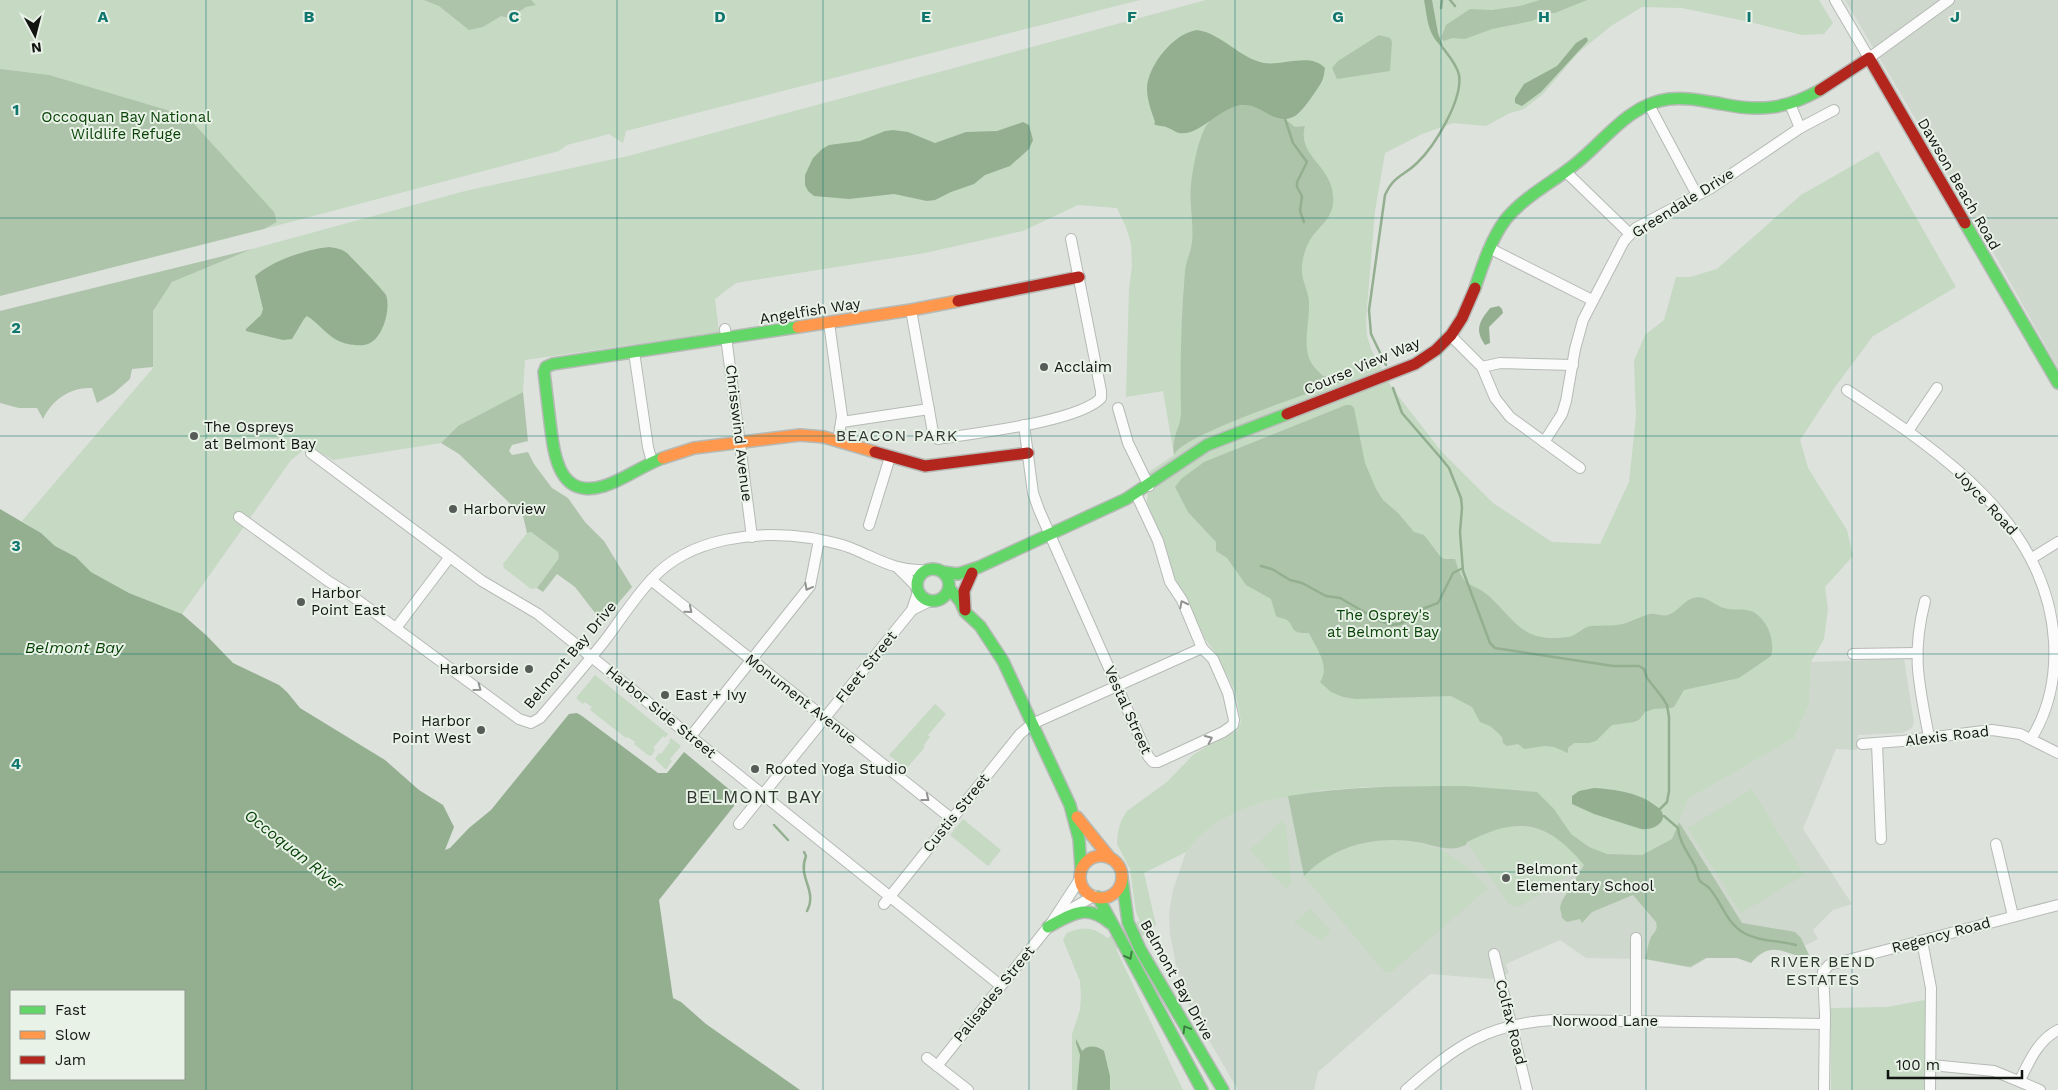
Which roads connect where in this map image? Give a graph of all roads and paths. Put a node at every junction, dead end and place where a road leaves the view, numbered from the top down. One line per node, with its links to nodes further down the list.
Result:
1 (1835, 0): 3 (street, Dawson Beach Road)
2 (1949, 0): 3 (street)
3 (1869, 58): 4 (street, Course View Way); 22 (street, Dawson Beach Road)
4 (1790, 104): 5 (street, Course View Way); 7 (street)
5 (1649, 105): 8 (street, Course View Way); 9 (street)
6 (1834, 110): 7 (street, Greendale Drive)
7 (1800, 128): 9 (street, Greendale Drive)
8 (1566, 172): 10 (street); 12 (street, Course View Way)
9 (1697, 195): 10 (street, Greendale Drive)
10 (1630, 234): 14 (street, Greendale Drive)
11 (1071, 239): 13 (street)
12 (1489, 248): 14 (street); 18 (street, Course View Way)
13 (1078, 277): 15 (street, Angelfish Way); 28 (street)
14 (1592, 300): 20 (street, Greendale Drive)
15 (911, 310): 16 (street, Angelfish Way); 26 (street)
16 (829, 323): 17 (street, Angelfish Way); 27 (street)
17 (726, 334): 19 (street, Angelfish Way); 30 (street, Chrisswind Avenue)
18 (1450, 336): 21 (street); 38 (street, Course View Way)
19 (634, 352): 36 (street); 36 (street, Angelfish Way)
20 (1573, 364): 21 (street); 32 (street, Greendale Drive)
21 (1482, 366): 32 (street)
22 (2058, 383)
23 (1937, 388): 29 (street)
24 (1847, 390): 29 (street, Joyce Road)
25 (1118, 408): 38 (street)
26 (929, 409): 27 (street); 28 (street)
27 (842, 422): 31 (street)
28 (1024, 425): 34 (street, Vestal Street)
29 (1908, 431): 47 (street, Joyce Road)
30 (740, 441): 31 (street); 36 (street); 43 (street, Chrisswind Avenue)
31 (838, 441): 35 (street)
32 (1544, 442): 37 (street)
33 (311, 453): 46 (street, Harbor Side Street)
34 (1028, 454): 35 (street); 42 (street, Vestal Street)
35 (890, 457): 41 (street)
36 (652, 462)
37 (1580, 468)
38 (1149, 486): 39 (street, Course View Way)
39 (1136, 494): 42 (street, Course View Way); 60 (street, Vestal Street, one-way to 39)
40 (239, 517): 59 (street, Belmont Bay Drive)
41 (869, 525)
42 (1050, 535): 50 (street, Course View Way); 66 (street, Vestal Street)
43 (752, 537): 44 (street, Belmont Bay Drive); 52 (street, Belmont Bay Drive)
44 (819, 540): 48 (street, Belmont Bay Drive); 65 (street, one-way to 65)
45 (2058, 542): 47 (street)
46 (449, 558): 59 (street); 64 (street, Harbor Side Street)
47 (2032, 558): 61 (street, Joyce Road)
48 (899, 569): 49 (street, Belmont Bay Drive); 54 (street, Belmont Bay Drive)
49 (927, 570): 51 (street, Belmont Bay Drive); 54 (street)
50 (976, 570): 51 (street, Course View Way); 53 (street, Course View Way); 58 (street)
51 (942, 572): 53 (street, Belmont Bay Drive)
52 (651, 580): 64 (street, Belmont Bay Drive); 65 (street, Monument Avenue, one-way to 65)
53 (949, 587): 55 (street); 58 (street, Belmont Bay Drive)
54 (917, 589): 55 (street, Belmont Bay Drive); 57 (street, Fleet Street)
55 (933, 601): 57 (street, Fleet Street); 58 (street, Belmont Bay Drive)
56 (1925, 601): 62 (street)
57 (912, 610): 67 (street, Fleet Street)
58 (965, 612): 68 (street, Belmont Bay Drive)
59 (396, 628): 64 (street, Belmont Bay Drive, one-way to 64)
60 (1202, 648): 66 (street, Custis Street); 66 (street, Vestal Street, one-way to 60)
61 (2056, 648): 71 (street, Joyce Road)
62 (1916, 653): 63 (street); 70 (street)
63 (1853, 654)
64 (592, 656): 69 (street, Harbor Side Street)
65 (751, 659): 67 (street, Monument Avenue); 69 (street)
66 (1116, 686): 68 (street, Custis Street)
67 (825, 718): 75 (street, Fleet Street); 77 (street, Monument Avenue, one-way to 77)
68 (1032, 724): 76 (street, Belmont Bay Drive); 77 (street, Custis Street)
69 (691, 736): 75 (street, Harbor Side Street)
70 (1929, 737): 71 (street, Alexis Road); 73 (street, Alexis Road)
71 (2031, 739): 74 (street, Alexis Road)
72 (1862, 744): 73 (street, Alexis Road)
73 (1876, 744): 79 (street)
74 (2058, 753)
75 (763, 794): 78 (street, Fleet Street); 85 (street, Harbor Side Street)
76 (1070, 805): 81 (street, Belmont Bay Drive); 82 (street, Belmont Bay Drive)
77 (952, 819): 85 (street, Custis Street)
78 (739, 824)
79 (1881, 839)
80 (1996, 844): 87 (street)
81 (1110, 858): 82 (street); 83 (street, Belmont Bay Drive)
82 (1081, 874): 84 (street, Belmont Bay Drive); 88 (street, Palisades Street)
83 (1122, 878): 84 (street); 104 (street, Belmont Bay Drive, one-way to 83)
84 (1096, 897): 88 (street, Palisades Street); 89 (street, Belmont Bay Drive)
85 (887, 901): 93 (street, Harbor Side Street)
86 (2058, 905): 87 (street, Regency Road)
87 (2013, 916): 91 (street, Regency Road)
88 (1050, 925): 89 (street); 93 (street, Palisades Street)
89 (1114, 929): 103 (street, Belmont Bay Drive, one-way to 103)
90 (1636, 938): 94 (street)
91 (1922, 940): 96 (street, Regency Road); 99 (street)
92 (1494, 954): 95 (street, Colfax Road)
93 (1000, 985): 100 (street, Palisades Street)
94 (1636, 1021): 95 (street, Norwood Lane); 96 (street, Norwood Lane)
95 (1512, 1024): 105 (street, Norwood Lane); 106 (street, Colfax Road)
96 (1825, 1024): 107 (street)
97 (2058, 1030): 101 (street)
98 (927, 1058): 100 (street)
99 (1930, 1065): 101 (street); 108 (street)
100 (937, 1066): 102 (street)
101 (2020, 1080): 109 (street)
102 (968, 1090)
103 (1202, 1090)
104 (1223, 1090)
105 (1406, 1090)
106 (1527, 1090)
107 (1824, 1090)
108 (1930, 1090)
109 (2040, 1090)

